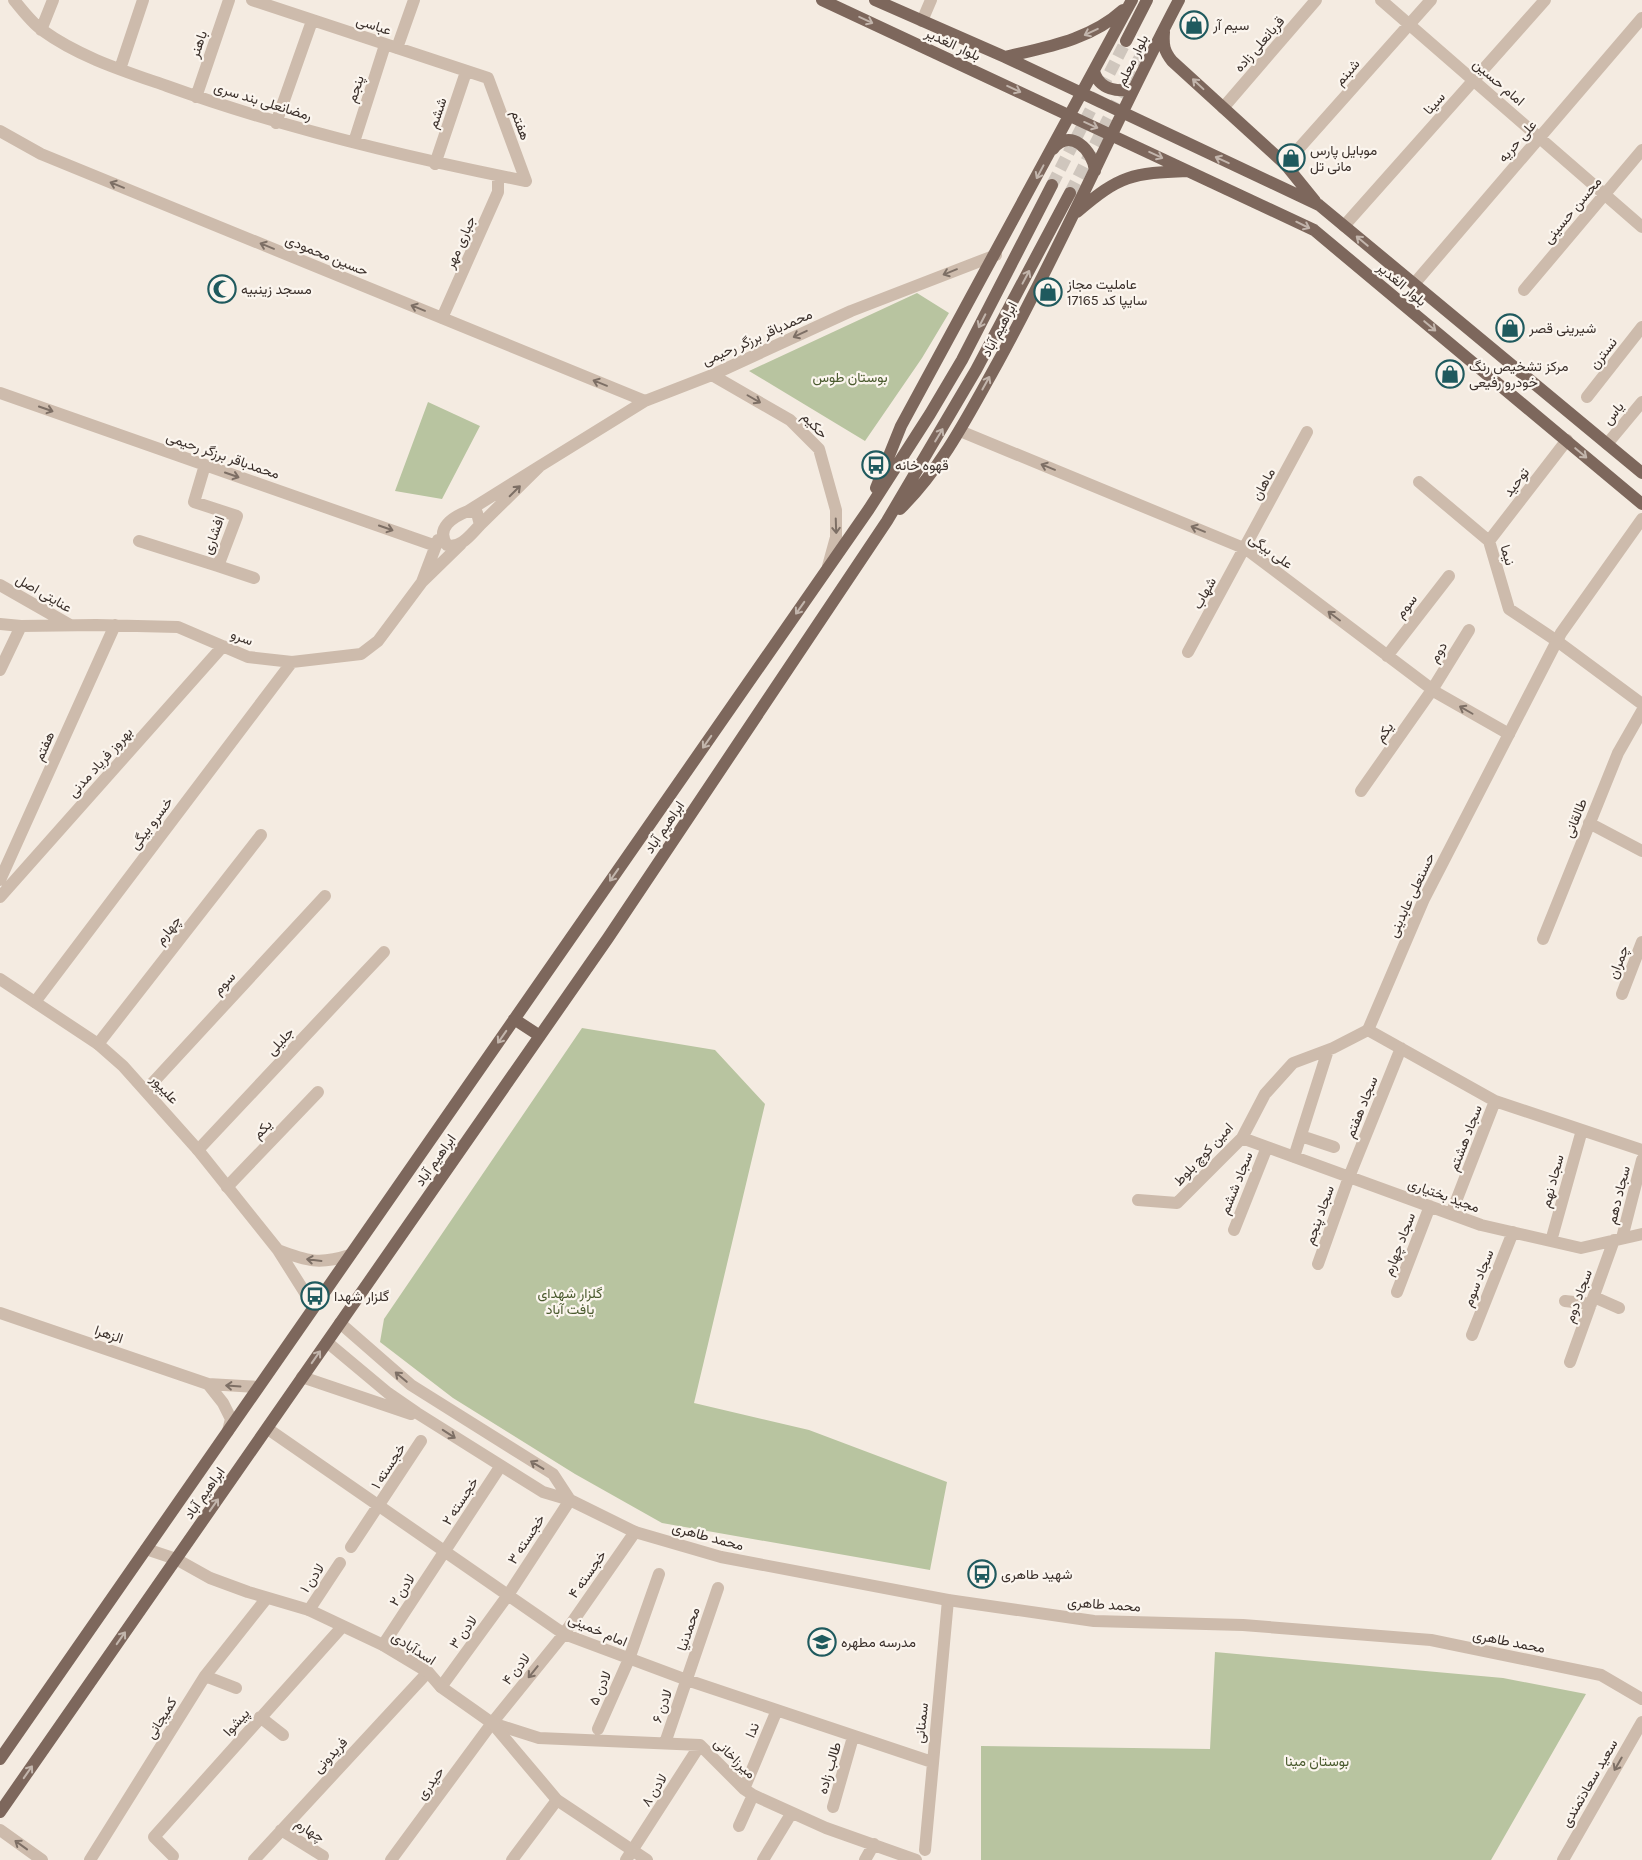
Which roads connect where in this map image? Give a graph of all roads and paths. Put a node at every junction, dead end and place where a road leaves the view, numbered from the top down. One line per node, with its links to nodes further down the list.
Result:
1 (14, 0): 23 (street, رمضانعلی بند سری)
2 (53, 0): 23 (street)
3 (143, 0): 29 (street)
4 (229, 0): 37 (street, باهنر)
5 (252, 0): 19 (street, عباسی)
6 (414, 0): 25 (street, پنجم)
7 (822, 0): 30 (main road, بلوار الغدیر, one-way to 30)
8 (875, 0): 20 (main road, بلوار الغدیر)
9 (930, 0): 20 (street)
10 (1147, 0): 24 (main road, بلوار معلم)
11 (1170, 0): 27 (main road, بلوار معلم)
12 (1179, 0): 22 (main road, بلوار معلم)
13 (1316, 0): 38 (street, قربانعلی زاده)
14 (1381, 0): 21 (street, امام حسین)
15 (1430, 0): 21 (street, شبنم)
16 (1545, 0): 34 (street, سینا)
17 (1131, 2): 28 (main road, one-way to 28); 31 (main road, بلوار معلم)
18 (1642, 18): 44 (street, علی حریه)
19 (312, 20): 25 (street, عباسی); 41 (street)
20 (922, 22): 26 (main road, بلوار الغدیر)
21 (1409, 24): 34 (street, امام حسین); 49 (street, شبنم)
22 (1165, 25): 35 (main road, بلوار معلم); 38 (main road, one-way to 22)
23 (42, 30): 29 (street, رمضانعلی بند سری)
24 (1126, 41)
25 (391, 47): 32 (street, عباسی); 45 (street, پنجم)
26 (981, 47): 28 (main road, بلوار الغدیر); 30 (main road)
27 (1143, 51)
28 (1005, 57): 36 (main road, بلوار الغدیر)
29 (120, 69): 37 (street, رمضانعلی بند سری)
30 (971, 69): 40 (main road, بلوار الغدیر, one-way to 40)
31 (1094, 71): 35 (main road); 36 (main road, بلوار معلم)
32 (466, 72): 33 (street, عباسی); 48 (street, ششم)
33 (488, 78): 53 (street, هفتم)
34 (1474, 81): 44 (street, امام حسین); 59 (street, سینا)
35 (1134, 89): 39 (main road, بلوار معلم)
36 (1082, 94): 39 (main road, بلوار الغدیر); 40 (main road, بلوار معلم)
37 (196, 97): 41 (street, رمضانعلی بند سری)
38 (1223, 108): 49 (main road)
39 (1122, 113): 43 (main road, بلوار معلم); 57 (main road, بلوار الغدیر, one-way to 39)
40 (1070, 116): 43 (main road, بلوار الغدیر, one-way to 43); 47 (main road, ابراهیم آباد)
41 (276, 123): 45 (street, رمضانعلی بند سری)
42 (0, 132): 64 (street, حسین محمودی, one-way to 42)
43 (1112, 134): 50 (main road, ابراهیم آباد); 51 (main road, بلوار الغدیر, one-way to 51)
44 (1539, 138): 56 (street, امام حسین); 62 (street, علی حریه)
45 (354, 142): 48 (street, رمضانعلی بند سری)
46 (1642, 150): 56 (street, محسن حسینی)
47 (1051, 152): 50 (main road); 61 (main road, ابراهیم آباد, one-way to 61)
48 (435, 164): 52 (street, رمضانعلی بند سری)
49 (1286, 164): 57 (main road)
50 (1095, 170): 58 (main road, ابراهیم آباد)
51 (1190, 170): 58 (main road); 73 (main road, بلوار الغدیر, one-way to 73)
52 (498, 176): 53 (street, رمضانعلی بند سری); 64 (street, جباری مهر)
53 (526, 181)
54 (1052, 185): 80 (main road, ابراهیم آباد, one-way to 80)
55 (1070, 193): 83 (main road, ابراهیم آباد, one-way to 55)
56 (1604, 194): 60 (street, امام حسین); 63 (street, محسن حسینی)
57 (1318, 205): 59 (main road, بلوار الغدیر)
58 (1073, 215): 71 (main road, ابراهیم آباد, one-way to 58)
59 (1344, 226): 62 (main road, بلوار الغدیر, one-way to 59)
60 (1642, 227)
61 (996, 254): 66 (street, محمدباقر برزگر رحیمی, one-way to 66); 80 (main road, ابراهیم آباد)
62 (1414, 284): 74 (main road, بلوار الغدیر)
63 (1524, 290)
64 (442, 318): 69 (street, حسین محمودی, one-way to 64)
65 (1642, 327): 68 (street, نسترن)
66 (712, 375): 69 (street, محمدباقر برزگر رحیمی); 92 (street, حکیم, one-way to 92)
67 (0, 393): 75 (street, محمدباقر برزگر رحیمی, one-way to 75)
68 (1587, 397)
69 (646, 401): 76 (street, محمدباقر برزگر رحیمی)
70 (1642, 402): 74 (street, یاس)
71 (960, 431): 83 (main road, ابراهیم آباد); 90 (street, علی بیگی, one-way to 71)
72 (1307, 432): 90 (street, ماهان)
73 (1567, 440): 79 (main road, بلوار الغدیر, one-way to 79); 88 (street, توحید)
74 (1607, 444): 77 (main road, بلوار الغدیر)
75 (205, 465): 89 (street, محمدباقر برزگر رحیمی, one-way to 89); 91 (street, افشاری)
76 (540, 466): 81 (street, محمدباقر برزگر رحیمی); 84 (street, محمدباقر برزگر رحیمی, one-way to 76)
77 (1642, 473)
78 (1419, 482): 88 (street, نیما)
79 (1642, 504)
80 (868, 509): 92 (main road, ابراهیم آباد)
81 (468, 510): 84 (street); 85 (street, محمدباقر برزگر رحیمی)
82 (1642, 519): 102 (street, حسنعلی عابدینی)
83 (887, 521): 127 (main road, ابراهیم آباد)
84 (480, 525): 87 (street, محمدباقر برزگر رحیمی)
85 (442, 530): 87 (street); 89 (street)
86 (139, 541): 91 (street, افشاری)
87 (463, 542): 95 (street, محمدباقر برزگر رحیمی)
88 (1489, 542): 102 (street, نیما)
89 (436, 546): 95 (street)
90 (1246, 549): 104 (street, شهاب); 105 (street, علی بیگی, one-way to 90)
91 (218, 566): 94 (street)
92 (828, 568): 125 (main road, ابراهیم آباد, one-way to 125)
93 (1449, 576): 105 (street, سوم)
94 (254, 578)
95 (422, 582): 106 (street, سرو)
96 (0, 585): 100 (street, عنایتی اصل)
97 (0, 624): 99 (street, سرو)
98 (115, 625): 100 (street, سرو); 103 (street, سرو); 116 (street, هفتم)
99 (21, 626): 100 (street, سرو); 107 (street)
100 (72, 626)
101 (1469, 630): 108 (street, دوم)
102 (1557, 641): 109 (street, نیما); 111 (street, حسنعلی عابدینی)
103 (223, 646): 106 (street, سرو); 118 (street, بهروز فریاد مدنی)
104 (1188, 652)
105 (1387, 656): 108 (street, علی بیگی)
106 (292, 662): 124 (street, خسرو بیگی)
107 (0, 670)
108 (1432, 690): 111 (street, علی بیگی, one-way to 108); 112 (street, یکم)
109 (1642, 704)
110 (1642, 711): 113 (street, طالقانی)
111 (1509, 734): 126 (street, حسنعلی عابدینی)
112 (1361, 791)
113 (1589, 823): 115 (street); 119 (street, طالقانی)
114 (261, 835): 128 (street, چهارم)
115 (1642, 851)
116 (0, 880)
117 (325, 896): 131 (street, سوم)
118 (0, 897)
119 (1543, 939)
120 (1642, 942): 123 (street, چمران)
121 (384, 952): 139 (street, جلیلی)
122 (0, 979): 124 (street, علیپور)
123 (1622, 994)
124 (35, 1002): 128 (street, علیپور)
125 (514, 1020): 127 (main road); 154 (main road, ابراهیم آباد, one-way to 154)
126 (1368, 1030): 129 (street); 130 (street, امین کوچ بلوط)
127 (540, 1036): 162 (main road, ابراهیم آباد)
128 (98, 1044): 131 (street, علیپور)
129 (1401, 1048): 133 (street); 143 (street, سجاد هفتم)
130 (1328, 1050): 135 (street); 136 (street, امین کوچ بلوط)
131 (146, 1090): 139 (street, علیپور)
132 (318, 1092): 144 (street, یکم)
133 (1495, 1101): 134 (street); 147 (street, سجاد هشتم)
134 (1582, 1130): 140 (street); 152 (street, سجاد نهم)
135 (1301, 1136): 138 (street); 141 (street)
136 (1242, 1138): 137 (street, مجید بختیاری); 145 (street, امین کوچ بلوط)
137 (1267, 1147): 141 (street, مجید بختیاری); 148 (street, سجاد ششم)
138 (1334, 1148)
139 (198, 1150): 144 (street, علیپور)
140 (1642, 1150)
141 (1294, 1157): 143 (street, مجید بختیاری)
142 (1642, 1160): 151 (street, سجاد دهم)
143 (1349, 1177): 146 (street, مجید بختیاری); 155 (street, سجاد پنجم)
144 (227, 1187): 153 (street, علیپور)
145 (1138, 1200)
146 (1430, 1206): 147 (street, مجید بختیاری); 156 (street, سجاد چهارم)
147 (1451, 1214): 149 (street, مجید بختیاری)
148 (1234, 1230)
149 (1513, 1232): 152 (street, مجید بختیاری); 163 (street, سجاد سوم)
150 (1642, 1234): 151 (street, مجید بختیاری)
151 (1618, 1239): 152 (street, مجید بختیاری); 158 (street, سجاد دوم)
152 (1551, 1241)
153 (278, 1250): 154 (street, one-way to 153); 159 (street, علیپور)
154 (350, 1255): 159 (main road, ابراهیم آباد)
155 (1318, 1264)
156 (1397, 1292)
157 (1565, 1301): 158 (street)
158 (1592, 1301): 160 (street); 165 (street, سجاد دوم)
159 (314, 1307): 168 (main road, ابراهیم آباد)
160 (1619, 1308)
161 (0, 1313): 167 (street, الزهرا)
162 (340, 1323): 164 (main road, ابراهیم آباد); 174 (street, محمد طاهری, one-way to 162)
163 (1472, 1335)
164 (327, 1342): 166 (main road, ابراهیم آباد, one-way to 164); 169 (street, محمد طاهری)
165 (1570, 1362)
166 (302, 1378): 169 (street); 170 (main road, ابراهیم آباد)
167 (208, 1384): 168 (street, الزهرا, one-way to 167); 171 (street)
168 (258, 1387): 171 (main road, ابراهیم آباد)
169 (426, 1419): 173 (street, محمد طاهری, one-way to 173)
170 (268, 1429): 175 (street, امام خمینی); 180 (main road, ابراهیم آباد, one-way to 170)
171 (228, 1431): 178 (main road, ابراهیم آباد)
172 (421, 1441): 175 (street, خجسته ۱)
173 (500, 1467): 174 (street, محمد طاهری); 179 (street, خجسته ۲)
174 (570, 1500): 176 (street, محمد طاهری); 184 (street, خجسته ۳)
175 (380, 1506): 177 (street); 179 (street, امام خمینی)
176 (635, 1532): 186 (street, محمد طاهری); 189 (street, خجسته ۴)
177 (351, 1547)
178 (146, 1549): 180 (street, اسدآبادی); 207 (main road, ابراهیم آباد)
179 (445, 1552): 184 (street, امام خمینی); 190 (street, لادن ۲)
180 (176, 1559): 185 (street, اسدآبادی); 212 (main road, ابراهیم آباد, one-way to 180)
181 (340, 1563): 187 (street, لادن ۱)
182 (659, 1574): 191 (street, لادن ۵)
183 (718, 1588): 194 (street, محمدنیا)
184 (508, 1595): 189 (street, امام خمینی); 195 (street, لادن ۳)
185 (266, 1598): 187 (street, اسدآبادی); 193 (street, کمیجانی)
186 (948, 1600): 197 (street, محمد طاهری); 208 (street, سمنانی)
187 (310, 1610): 188 (street, اسدآبادی)
188 (342, 1627): 190 (street, اسدآبادی); 199 (street, پیشوا)
189 (564, 1634): 191 (street, امام خمینی); 201 (street, لادن ۴, one-way to 201)
190 (383, 1645): 192 (street, اسدآبادی)
191 (629, 1659): 194 (street, امام خمینی); 202 (street, لادن ۵)
192 (428, 1672): 195 (street, اسدآبادی); 216 (street, فریدونی)
193 (205, 1676): 196 (street); 223 (street, کمیجانی)
194 (687, 1680): 198 (street, امام خمینی); 205 (street, لادن ۶)
195 (442, 1687): 201 (street, اسدآبادی)
196 (236, 1688)
197 (1642, 1699)
198 (776, 1710): 204 (street, امام خمینی); 209 (street, ندا)
199 (260, 1717): 203 (street); 220 (street, پیشوا)
200 (1642, 1722): 231 (street, سعید سعادتمندی, one-way to 231)
201 (492, 1723): 205 (street, میرزاخانی); 210 (street, اسدآبادی); 225 (street, حیدری)
202 (598, 1729)
203 (283, 1735)
204 (853, 1737): 208 (street, امام خمینی); 211 (street, طالب زاده)
205 (665, 1743): 206 (street, میرزاخانی)
206 (700, 1745): 209 (street, میرزاخانی); 219 (street, لادن ۸)
207 (0, 1760)
208 (932, 1762): 218 (street, سمنانی)
209 (748, 1792): 213 (street, میرزاخانی); 214 (street)
210 (558, 1800): 219 (street, اسدآبادی); 226 (street)
211 (833, 1807)
212 (0, 1812)
213 (791, 1814): 217 (street, میرزاخانی); 228 (street)
214 (739, 1826)
215 (0, 1830): 222 (street, one-way to 215)
216 (281, 1830): 221 (street, چهارم); 224 (street, فریدونی)
217 (874, 1844): 229 (street); 230 (street, میرزاخانی)
218 (925, 1850)
219 (629, 1855): 227 (street, اسدآبادی)
220 (173, 1856)
221 (324, 1856)
222 (42, 1860)
223 (90, 1860)
224 (254, 1860)
225 (391, 1860)
226 (512, 1860)
227 (646, 1860)
228 (763, 1860)
229 (865, 1860)
230 (916, 1860)
231 (1562, 1860)

